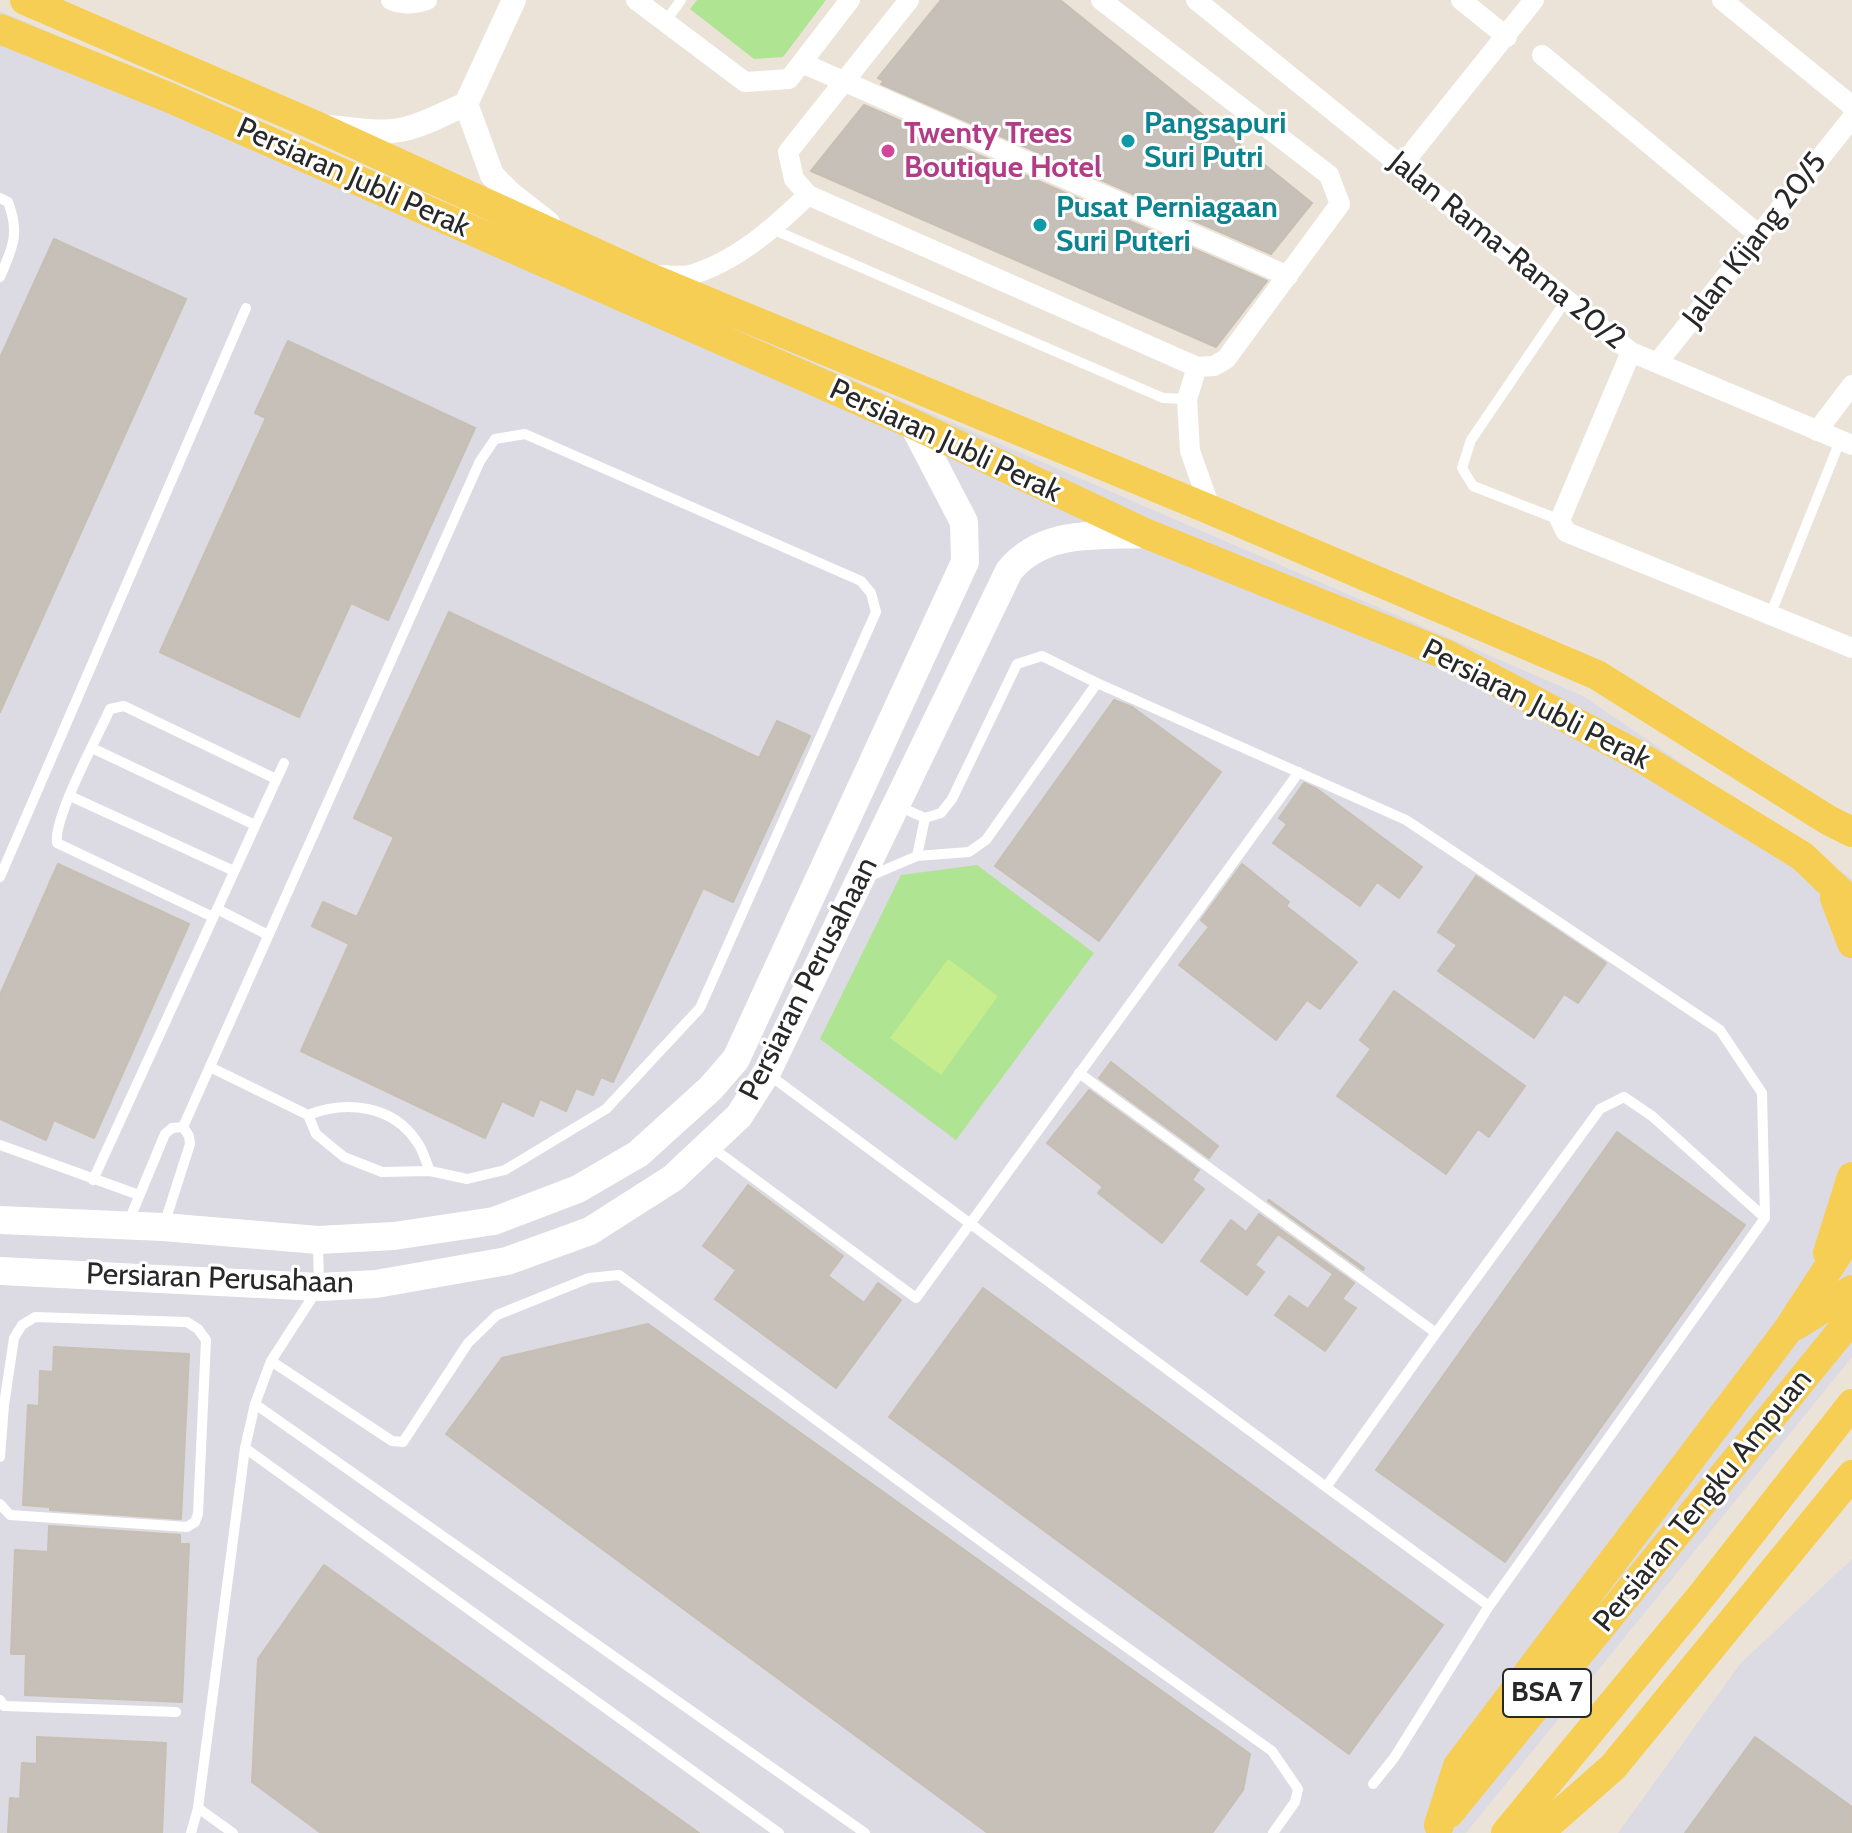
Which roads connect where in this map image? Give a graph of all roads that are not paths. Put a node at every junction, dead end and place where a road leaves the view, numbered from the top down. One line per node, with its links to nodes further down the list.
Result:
1 (25, 0): 23 (main road, Persiaran Jubli Perak)
2 (391, 0): 3 (street)
3 (427, 0)
4 (514, 0): 20 (street)
5 (636, 0): 14 (street)
6 (681, 0): 14 (lane)
7 (850, 0): 18 (street)
8 (909, 0): 19 (street)
9 (1101, 0): 31 (street)
10 (1196, 0): 24 (street, Jalan Rama-Rama 20/2)
11 (1461, 0): 16 (street)
12 (1534, 0): 16 (street)
13 (1729, 2): 21 (street)
14 (665, 22): 18 (street)
15 (0, 29): 40 (main road, Persiaran Jubli Perak)
16 (1507, 37): 24 (street)
17 (1542, 55): 28 (street)
18 (802, 63): 19 (street)
19 (843, 83): 25 (street); 31 (street)
20 (466, 104): 23 (street); 29 (street)
21 (1852, 106)
22 (1852, 118): 28 (street, Jalan Kijang 20/5)
23 (314, 125): 29 (main road, Persiaran Jubli Perak)
24 (1402, 165): 33 (street, Jalan Rama-Rama 20/2)
25 (808, 195): 27 (street); 37 (street)
26 (0, 198): 32 (lane)
27 (772, 229): 30 (street); 39 (lane)
28 (1759, 235): 36 (street, Jalan Kijang 20/5)
29 (580, 248): 30 (main road, Persiaran Jubli Perak)
30 (643, 275): 43 (main road, Persiaran Jubli Perak)
31 (1288, 276): 37 (street)
32 (0, 277)
33 (1567, 299): 35 (street, Jalan Rama-Rama 20/2); 44 (lane)
34 (246, 308): 60 (lane)
35 (1631, 352): 36 (street, Jalan Rama-Rama 20/2); 44 (street)
36 (1658, 362): 41 (street, Jalan Rama-Rama 20/2)
37 (1197, 367): 39 (street)
38 (1852, 385): 41 (street)
39 (1187, 399): 43 (street)
40 (913, 424): 45 (main road, Persiaran Jubli Perak); 84 (main road, Persiaran Perusahaan)
41 (1817, 431): 42 (street, Jalan Rama-Rama 20/2)
42 (1846, 443): 46 (lane)
43 (1211, 510): 57 (main road, Persiaran Jubli Perak)
44 (1560, 520): 46 (street)
45 (1147, 534): 54 (main road, Persiaran Perusahaan); 61 (main road, Persiaran Jubli Perak)
46 (1771, 613): 47 (street)
47 (1852, 648)
48 (1097, 683): 51 (lane); 55 (lane); 58 (lane)
49 (92, 748): 52 (lane); 53 (lane); 56 (lane)
50 (284, 763): 52 (lane)
51 (1299, 772): 69 (lane); 78 (lane)
52 (276, 779): 56 (lane)
53 (70, 796): 59 (lane); 63 (lane)
54 (896, 805): 55 (lane); 62 (main road, Persiaran Perusahaan)
55 (925, 818): 58 (lane)
56 (255, 825): 59 (lane)
57 (1852, 832)
58 (917, 856): 62 (lane)
59 (234, 871): 63 (lane)
60 (0, 877)
61 (1826, 878): 64 (main road, Persiaran Jubli Perak); 66 (main road)
62 (860, 880): 68 (main road, Persiaran Perusahaan)
63 (215, 913): 65 (lane); 76 (lane)
64 (1852, 913)
65 (268, 935): 67 (lane); 74 (lane)
66 (1852, 943)
67 (210, 1067): 70 (lane); 71 (lane)
68 (767, 1072): 73 (main road, Persiaran Perusahaan); 80 (lane)
69 (1079, 1073): 80 (lane); 91 (lane)
70 (308, 1115): 74 (lane); 74 (lane)
71 (183, 1127): 77 (lane); 82 (lane)
72 (0, 1145): 76 (lane)
73 (708, 1145): 80 (lane); 87 (main road, Persiaran Perusahaan)
74 (430, 1171)
75 (1852, 1177): 86 (main road)
76 (93, 1180): 77 (lane)
77 (139, 1195): 81 (lane)
78 (1765, 1218): 91 (lane); 101 (lane)
79 (0, 1220): 81 (main road, Persiaran Perusahaan)
80 (971, 1223): 99 (lane)
81 (127, 1225): 82 (main road, Persiaran Perusahaan)
82 (163, 1227): 84 (main road, Persiaran Perusahaan)
83 (1852, 1232): 86 (main road)
84 (318, 1240): 87 (lane)
85 (0, 1271): 87 (main road, Persiaran Perusahaan)
86 (1819, 1281): 90 (main road)
87 (319, 1287): 92 (lane)
88 (1852, 1290): 90 (main road)
89 (1852, 1318): 106 (main road, Persiaran Tengku Ampuan / BSA 7)
90 (1787, 1331): 106 (main road)
91 (1436, 1333): 99 (lane)
92 (271, 1361): 93 (lane); 111 (lane)
93 (255, 1404): 96 (lane); 110 (lane)
94 (1852, 1404): 112 (main road, Persiaran Tengku Ampuan / BSA 7)
95 (2, 1405): 97 (lane); 100 (lane)
96 (245, 1448): 105 (lane); 109 (lane)
97 (0, 1457)
98 (1852, 1475): 113 (main road)
99 (1326, 1487): 101 (lane)
100 (0, 1504)
101 (1489, 1606): 104 (lane)
102 (0, 1700): 103 (lane)
103 (176, 1712)
104 (1373, 1784)
105 (198, 1808): 107 (lane); 108 (lane)
106 (1436, 1829)
107 (191, 1833)
108 (233, 1833)
109 (779, 1833)
110 (865, 1833)
111 (1273, 1833)
112 (1506, 1833)
113 (1538, 1833)

